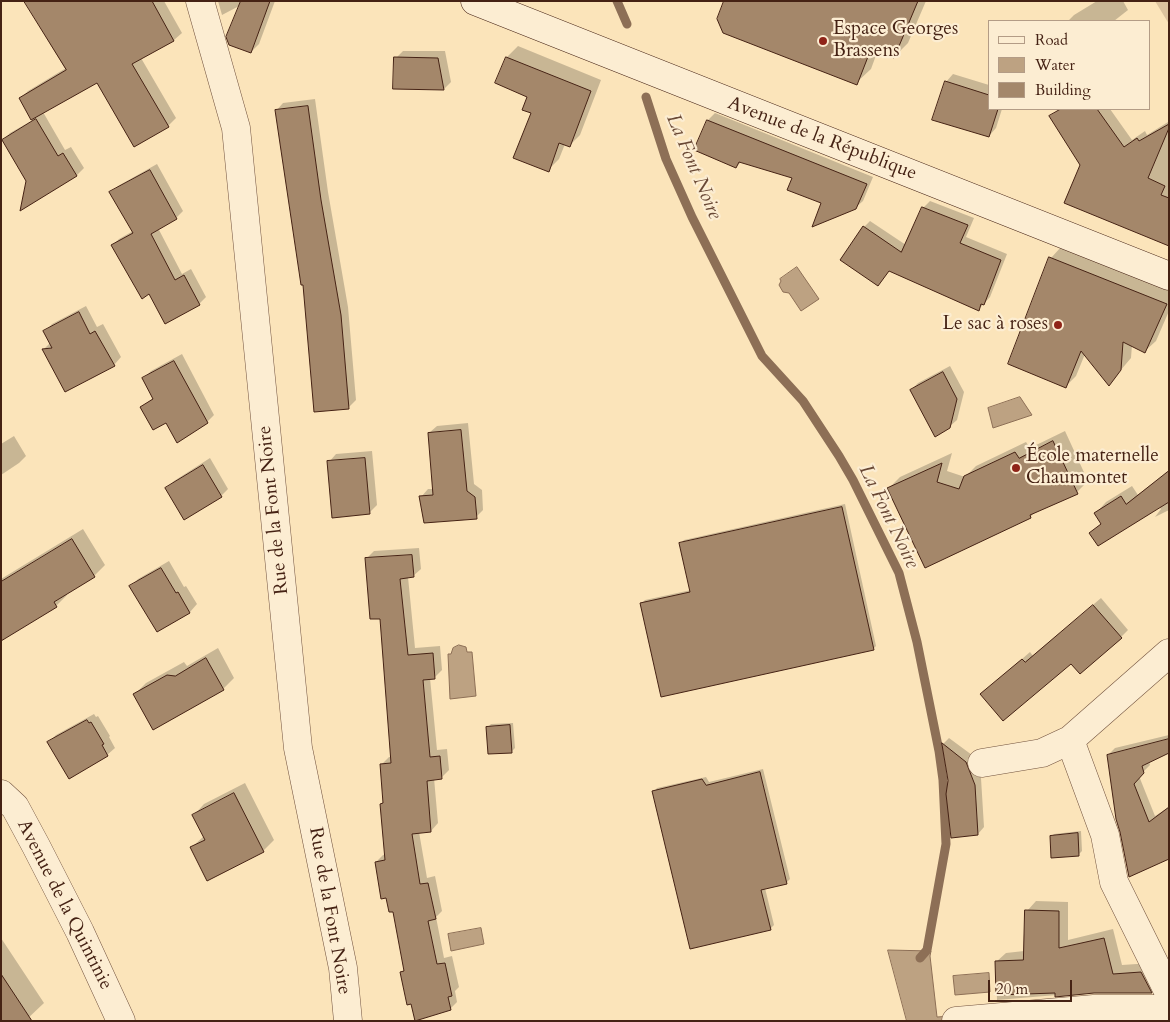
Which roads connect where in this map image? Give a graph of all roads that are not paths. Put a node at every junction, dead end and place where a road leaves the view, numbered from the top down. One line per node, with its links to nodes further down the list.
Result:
1 (200, 1): 11 (street, Rue de la Font Noire)
2 (475, 1): 3 (street, Avenue de la République)
3 (1169, 276)
4 (1169, 653): 5 (street)
5 (1070, 740): 6 (street); 8 (street)
6 (982, 763)
7 (1, 794): 10 (street, Avenue de la Quintinie)
8 (1169, 993)
9 (1169, 1009): 12 (street)
10 (121, 1021)
11 (348, 1021)
12 (956, 1021)

